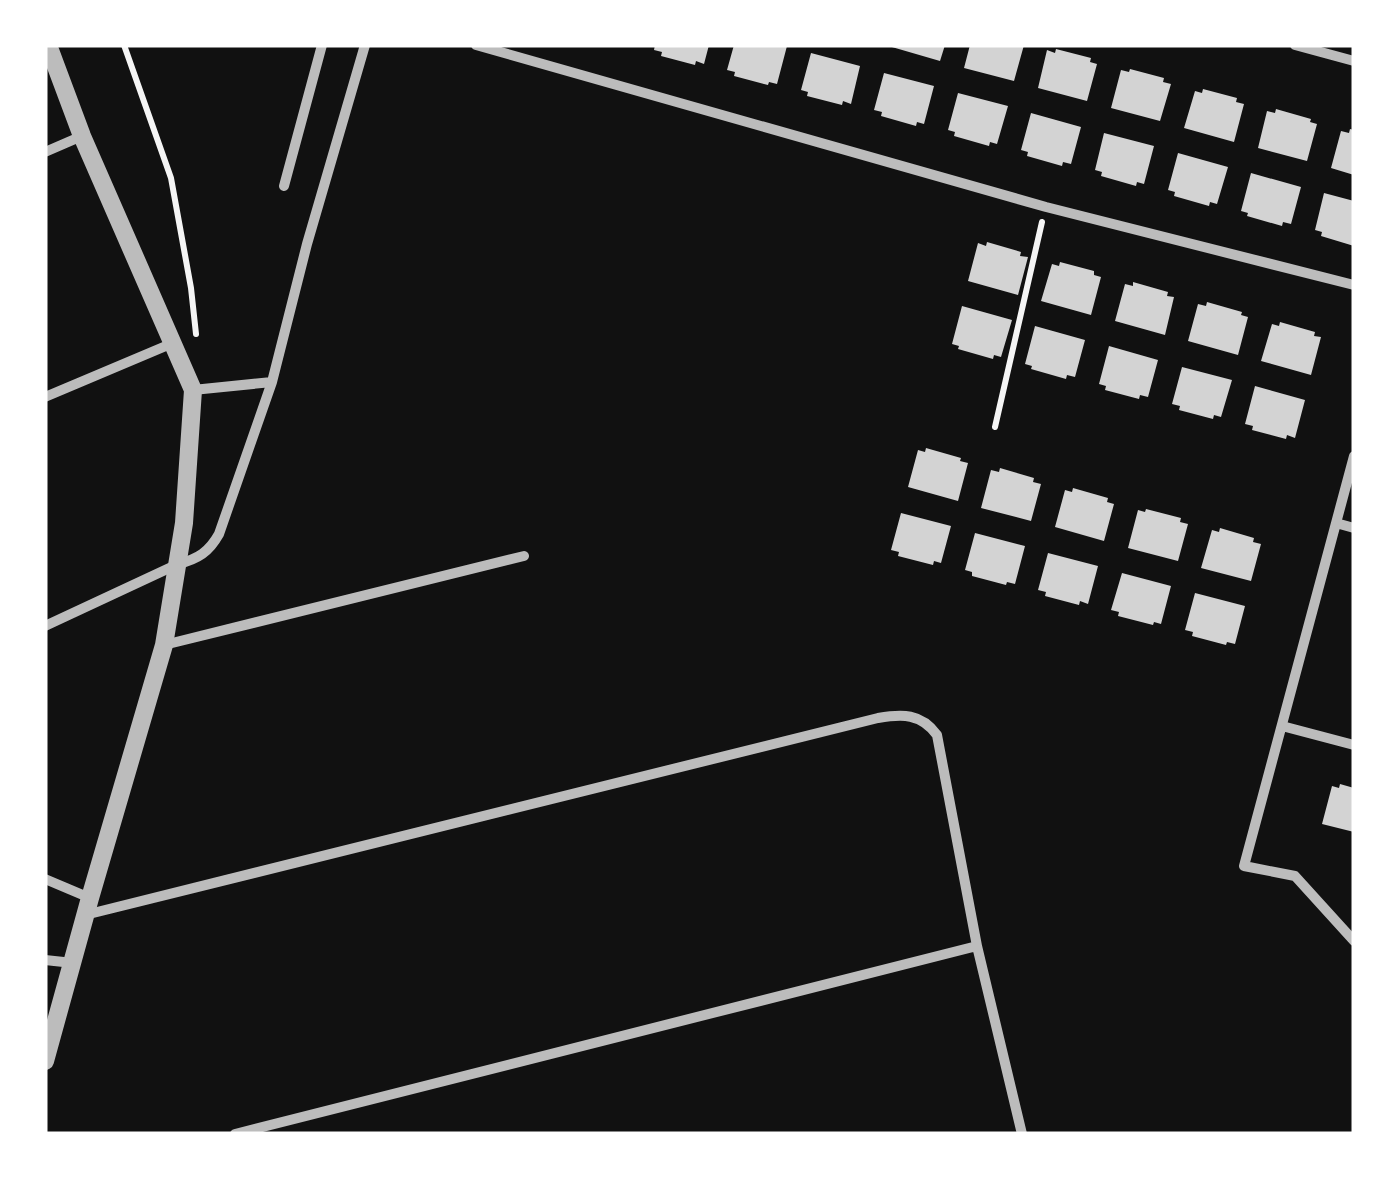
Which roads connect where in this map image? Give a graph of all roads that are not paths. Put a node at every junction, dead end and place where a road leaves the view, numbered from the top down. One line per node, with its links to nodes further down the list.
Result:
1 (48, 45): 7 (street)
2 (322, 45): 9 (street)
3 (365, 45): 12 (street)
4 (476, 45): 10 (street)
5 (1296, 45): 6 (street)
6 (1354, 61)
7 (82, 136): 8 (street); 11 (street)
8 (45, 152)
9 (284, 186)
10 (1354, 285)
11 (173, 344): 13 (street); 14 (street)
12 (272, 382): 13 (street); 19 (street)
13 (193, 390): 19 (street)
14 (45, 398)
15 (1354, 456): 16 (street)
16 (1336, 523): 17 (street); 22 (street)
17 (1354, 528)
18 (524, 556): 21 (street)
19 (178, 564): 20 (street); 21 (street)
20 (45, 626)
21 (164, 646): 25 (street)
22 (1282, 726): 23 (street); 26 (street)
23 (1354, 745)
24 (45, 878): 25 (street)
25 (88, 906): 27 (street); 29 (street)
26 (1354, 941)
27 (977, 946): 31 (street); 32 (street)
28 (45, 960): 29 (street)
29 (73, 963): 30 (street)
30 (45, 1062)
31 (235, 1134)
32 (1022, 1134)

